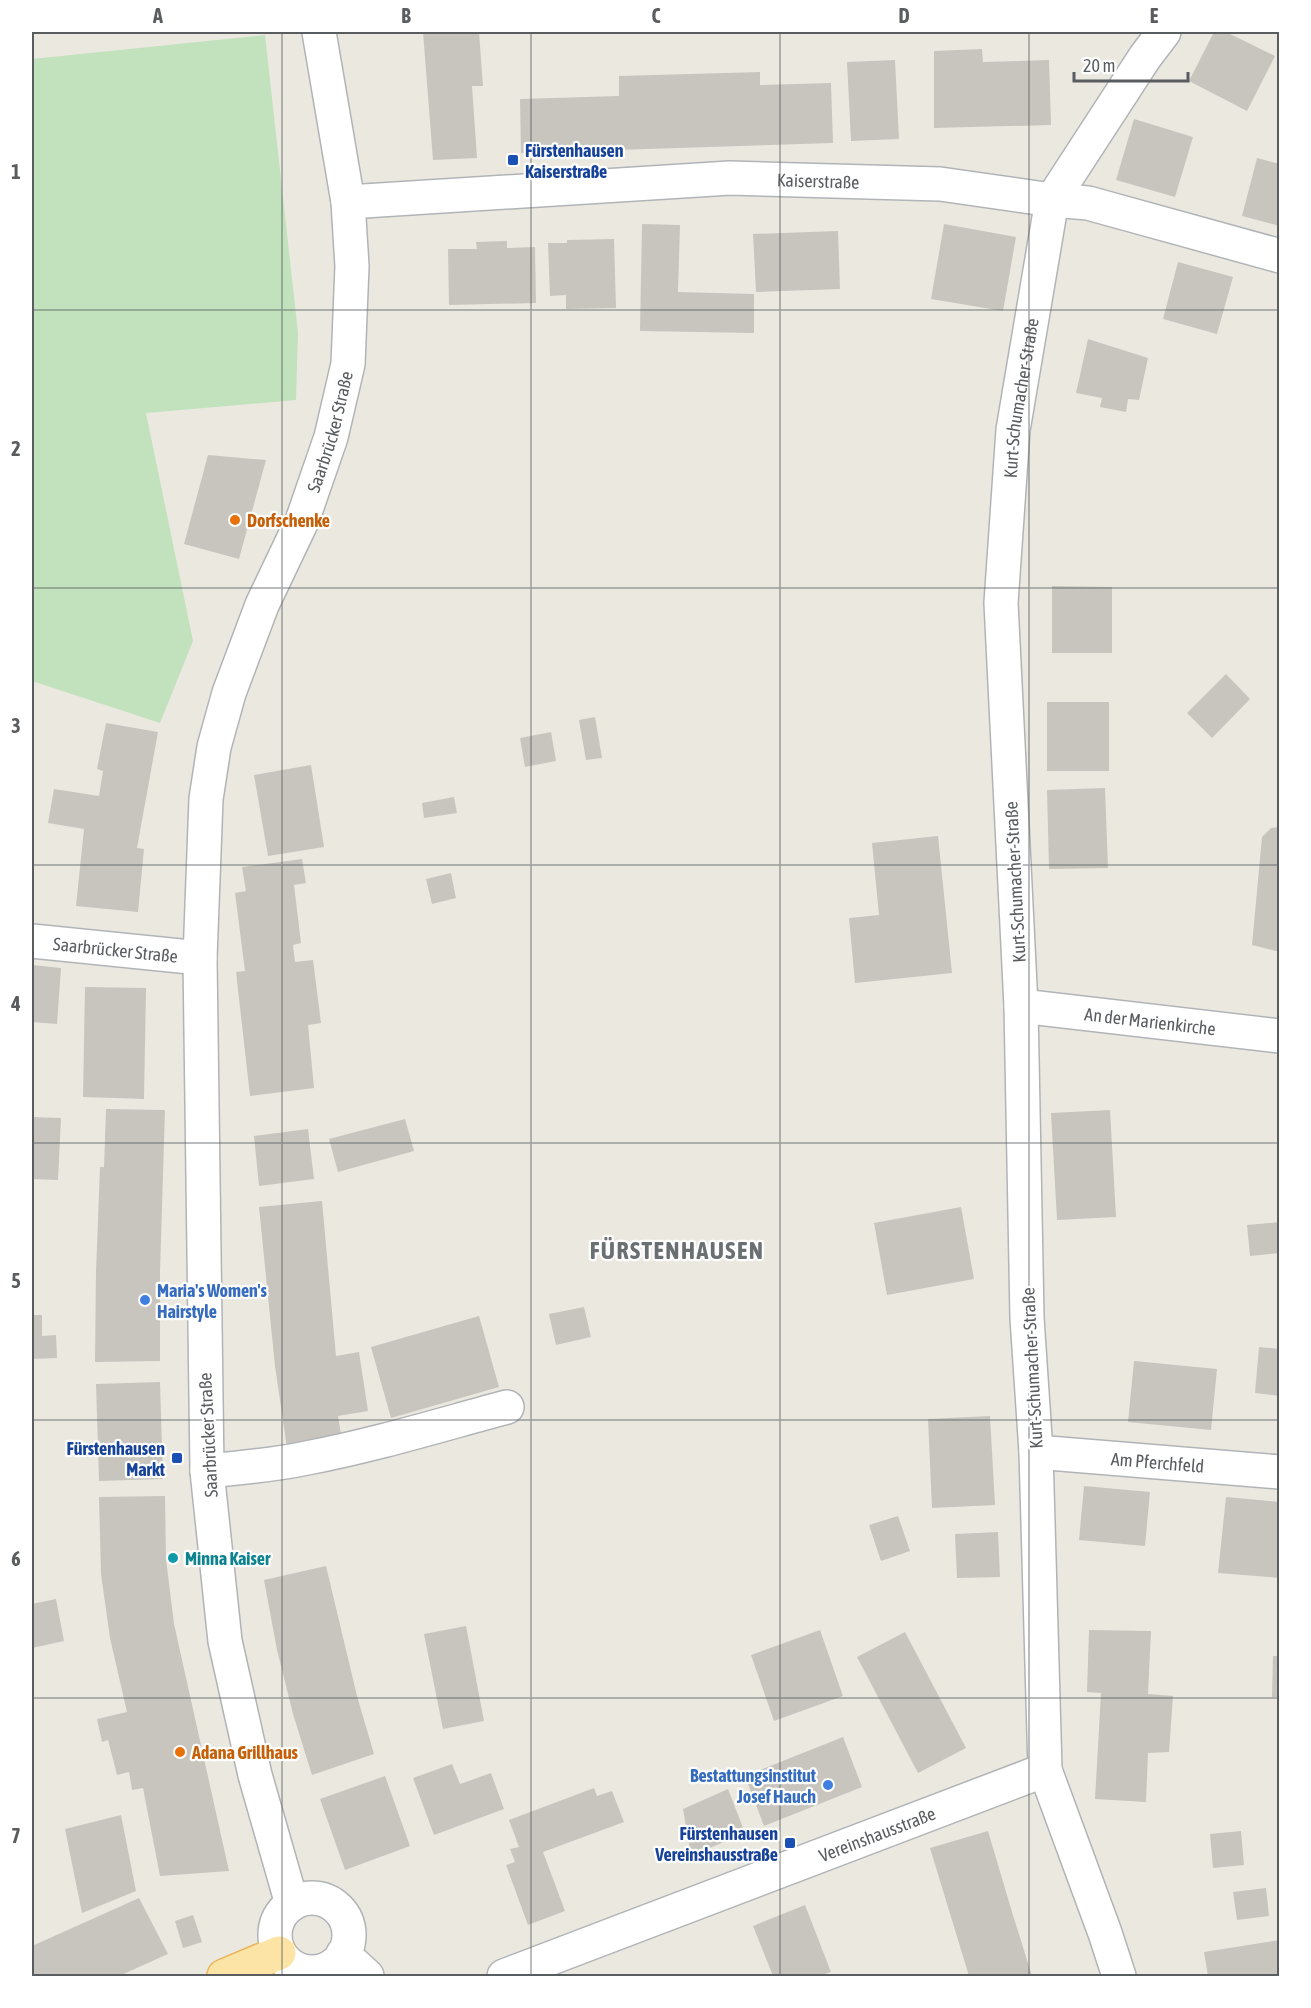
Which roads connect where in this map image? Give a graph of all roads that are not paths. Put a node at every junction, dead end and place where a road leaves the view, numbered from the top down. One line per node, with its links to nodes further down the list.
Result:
1 (319, 32): 4 (street, Saarbrücker Straße)
2 (1164, 32): 3 (street, Kurt-Schumacher-Straße)
3 (1052, 200): 4 (street, Kaiserstraße); 5 (street, Kaiserstraße); 8 (street, Kurt-Schumacher-Straße)
4 (348, 202): 7 (street, Saarbrücker Straße)
5 (1280, 256)
6 (32, 941): 7 (street, Saarbrücker Straße)
7 (200, 958): 12 (street, Saarbrücker Straße)
8 (1022, 1006): 9 (street, An der Marienkirche); 11 (street, Kurt-Schumacher-Straße)
9 (1280, 1036)
10 (507, 1407): 12 (street)
11 (1036, 1452): 13 (street, Am Pferchfeld); 14 (street, Kurt-Schumacher-Straße)
12 (207, 1471): 15 (street, Saarbrücker Straße)
13 (1280, 1472)
14 (1045, 1770): 20 (street, Vereinshausstraße); 21 (street)
15 (292, 1904): 16 (street); 17 (street)
16 (279, 1953): 17 (street); 18 (main road)
17 (343, 1954): 19 (street)
18 (224, 1977)
19 (367, 1977)
20 (504, 1977)
21 (1119, 1977)

